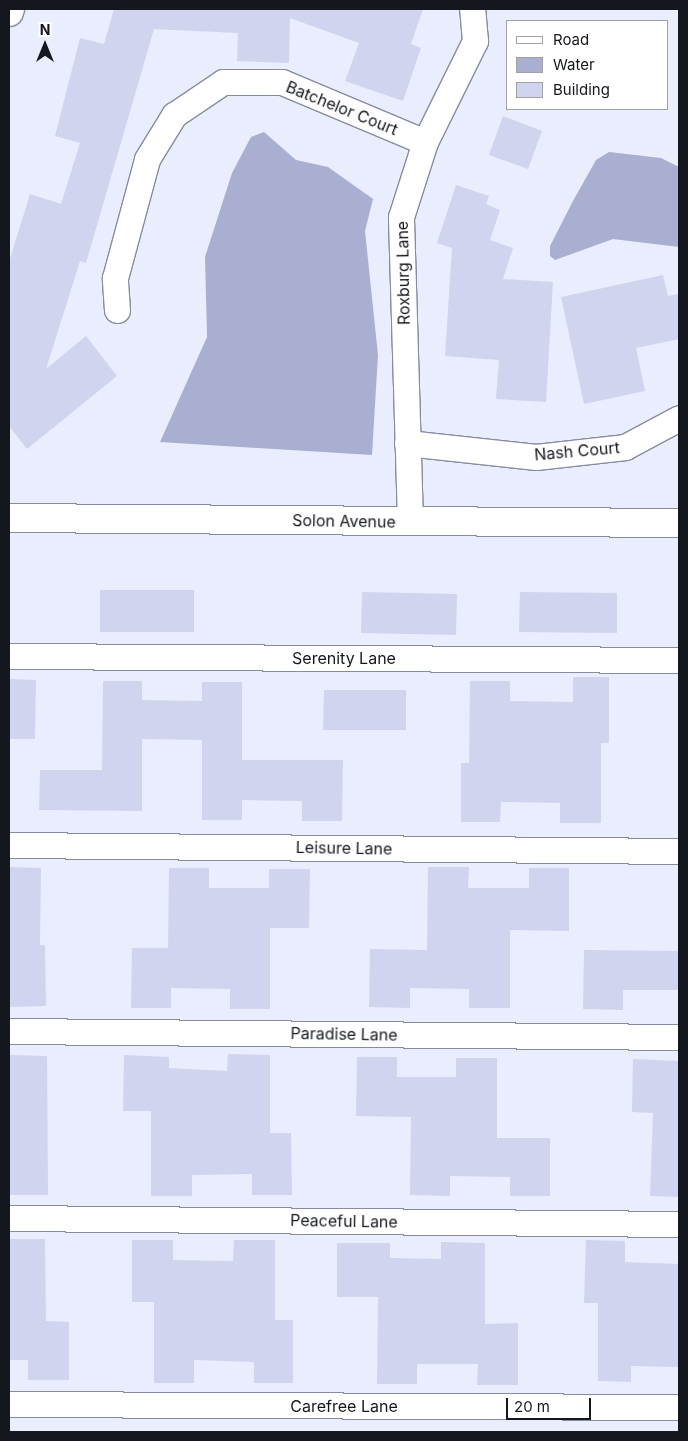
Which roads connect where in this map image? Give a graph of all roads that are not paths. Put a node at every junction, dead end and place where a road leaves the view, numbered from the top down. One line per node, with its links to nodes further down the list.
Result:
1 (472, 9): 2 (street, Roxburg Lane)
2 (425, 142): 3 (street, Batchelor Court); 5 (street, Roxburg Lane)
3 (117, 310)
4 (679, 418): 5 (street, Nash Court)
5 (407, 443): 7 (street, Roxburg Lane)
6 (9, 518): 7 (street, Solon Avenue)
7 (410, 522): 8 (street, Solon Avenue)
8 (679, 523)
9 (9, 656): 10 (street, Serenity Lane)
10 (679, 660)
11 (9, 845): 12 (street, Leisure Lane)
12 (679, 851)
13 (9, 1031): 14 (street, Paradise Lane)
14 (679, 1038)
15 (9, 1218): 16 (street, Peaceful Lane)
16 (679, 1224)
17 (9, 1404): 18 (street, Carefree Lane)
18 (679, 1407)

